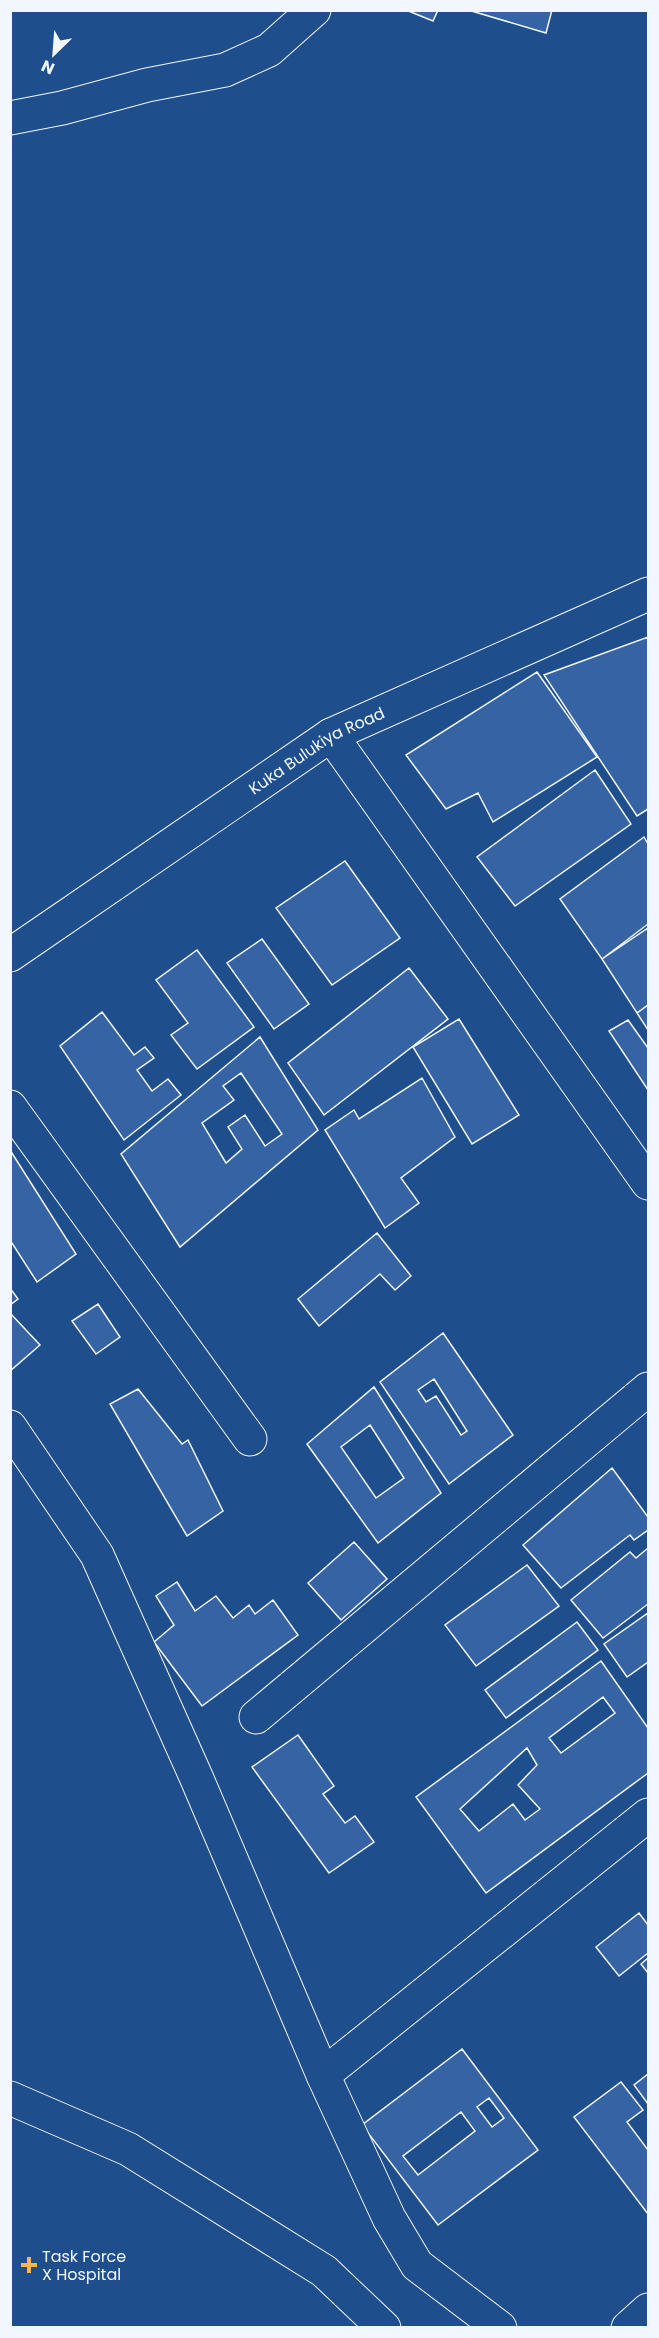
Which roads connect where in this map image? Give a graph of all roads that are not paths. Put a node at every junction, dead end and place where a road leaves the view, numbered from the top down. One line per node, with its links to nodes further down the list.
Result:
1 (314, 10): 2 (street)
2 (10, 118)
3 (648, 594): 4 (street, Kuka Bulukiya Road)
4 (332, 735): 5 (street, Kuka Bulukiya Road); 7 (street)
5 (10, 955)
6 (10, 1107): 10 (street)
7 (648, 1183)
8 (648, 1389): 11 (street)
9 (10, 1427): 13 (street)
10 (250, 1439)
11 (256, 1717)
12 (648, 1815): 13 (street)
13 (323, 2075): 17 (street)
14 (10, 2098): 16 (street)
15 (648, 2310): 18 (street)
16 (384, 2328)
17 (500, 2328)
18 (628, 2328)

